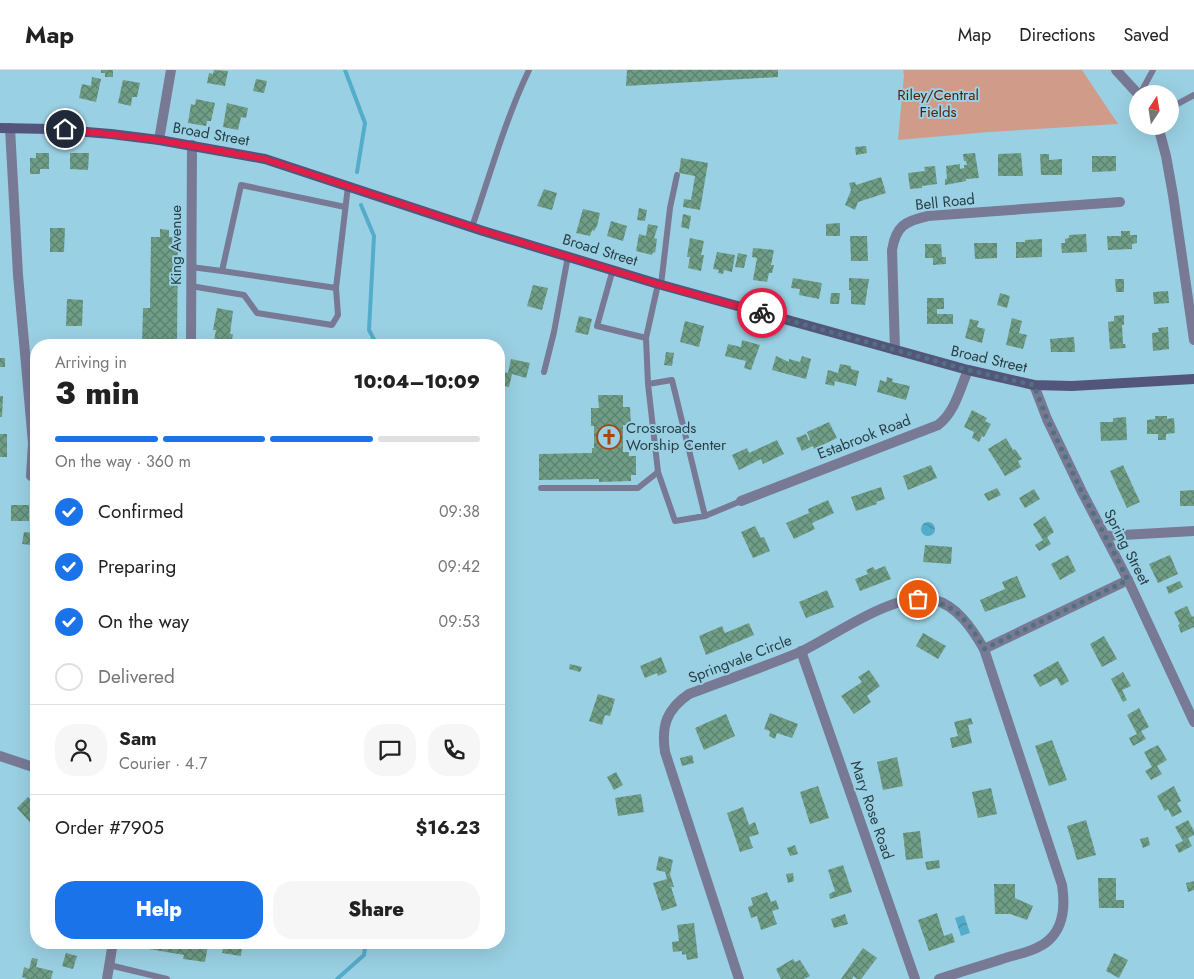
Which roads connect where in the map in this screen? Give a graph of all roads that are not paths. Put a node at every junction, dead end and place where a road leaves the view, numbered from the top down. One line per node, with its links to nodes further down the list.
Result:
1 (171, 70): 11 (street)
2 (529, 70): 17 (lane)
3 (1116, 70): 5 (street)
4 (1153, 70): 6 (lane)
5 (1130, 85)
6 (1144, 85)
7 (1194, 96): 8 (lane)
8 (1179, 104)
9 (5, 128): 11 (main road, Broad Street); 34 (street)
10 (1160, 135): 27 (street)
11 (159, 140): 12 (main road, Broad Street)
12 (192, 146): 14 (main road, Broad Street); 19 (street, King Avenue)
13 (677, 175): 22 (lane)
14 (348, 186): 16 (lane); 17 (main road, Broad Street)
15 (1120, 202): 28 (street, Bell Road)
16 (346, 207): 21 (lane); 24 (lane)
17 (472, 227): 18 (main road, Broad Street)
18 (568, 256): 20 (main road, Broad Street); 30 (lane)
19 (191, 266): 21 (lane); 23 (street, King Avenue)
20 (613, 269): 22 (main road, Broad Street); 25 (lane)
21 (222, 271): 24 (lane)
22 (660, 284): 25 (lane); 28 (main road, Broad Street)
23 (191, 286): 24 (lane); 26 (street, King Avenue)
24 (336, 288)
25 (646, 338): 32 (lane)
26 (191, 339)
27 (1194, 340)
28 (896, 350): 29 (main road, Broad Street)
29 (968, 370): 33 (main road, Broad Street); 37 (street, Estabrook Road)
30 (544, 372)
31 (1194, 379): 33 (main road, Broad Street)
32 (648, 384): 35 (lane); 38 (lane)
33 (1034, 385): 40 (street, Spring Street)
34 (30, 409)
35 (658, 472): 36 (lane); 38 (lane)
36 (541, 488)
37 (741, 501): 38 (lane)
38 (705, 516)
39 (1194, 531): 40 (street)
40 (1105, 536): 41 (street, Spring Street)
41 (1128, 580): 42 (street); 44 (street, Spring Street)
42 (984, 649): 43 (street, Springvale Circle); 53 (street, Springvale Circle)
43 (801, 651): 51 (street, Springvale Circle); 52 (street, Mary Rose Road)
44 (1194, 720)
45 (0, 756): 46 (street)
46 (30, 766)
47 (112, 949): 48 (street)
48 (109, 965): 49 (street); 50 (lane)
49 (107, 979)
50 (167, 979)
51 (739, 979)
52 (915, 979)
53 (939, 979)

